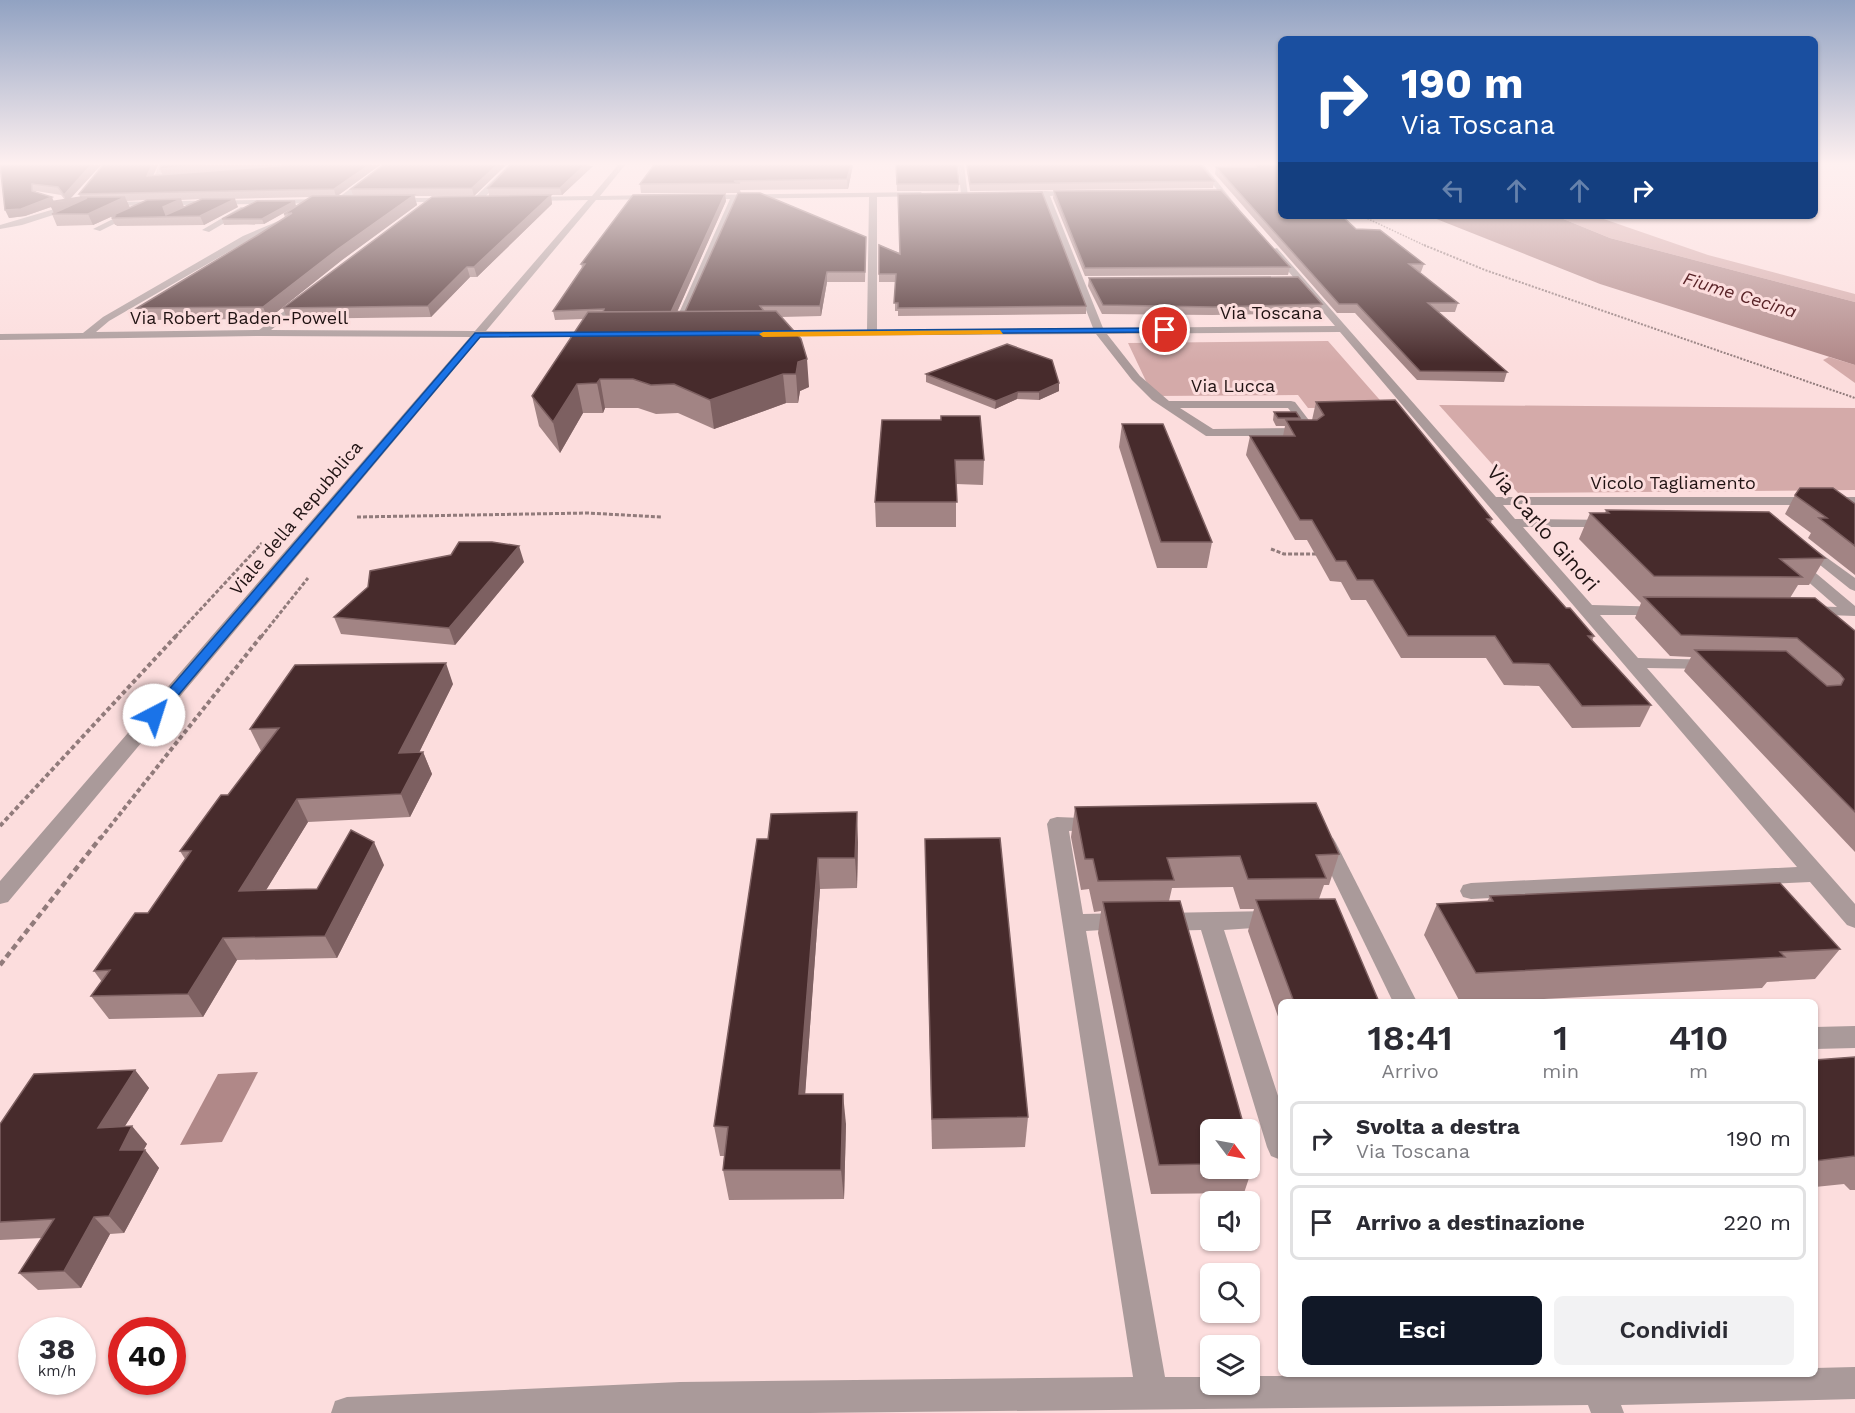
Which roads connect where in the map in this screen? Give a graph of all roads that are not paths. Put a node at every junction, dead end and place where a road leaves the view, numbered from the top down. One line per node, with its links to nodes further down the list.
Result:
1 (266, 231): 20 (street)
2 (566, 231): 13 (street, Viale della Repubblica)
3 (719, 231): 18 (street)
4 (873, 231): 15 (street)
5 (1060, 231): 7 (street, Via Lucca)
6 (1262, 236): 10 (street, Via Carlo Ginori)
7 (1080, 281): 8 (street); 11 (street, Via Lucca)
8 (1092, 281)
9 (312, 292): 12 (street)
10 (1344, 329): 11 (street, Via Toscana); 23 (street, Via Carlo Ginori)
11 (1099, 331): 15 (street, Via Toscana); 22 (street, Via Lucca)
12 (261, 333): 13 (street, Via Robert Baden-Powell); 20 (street, Via Robert Baden-Powell)
13 (478, 334): 16 (street); 41 (street, Viale della Repubblica)
14 (767, 334): 15 (street, Via Toscana)
15 (872, 334)
16 (605, 335)
17 (662, 335): 18 (street)
18 (674, 335): 19 (street)
19 (685, 335)
20 (85, 336): 21 (street, Via Robert Baden-Powell)
21 (0, 337)
22 (1167, 405): 22 (street, Via Lucca)
23 (1492, 501): 24 (street, Vicolo Tagliamento); 27 (street, Via Carlo Ginori)
24 (1750, 501): 25 (street, Vicolo Tagliamento); 26 (street)
25 (1855, 501)
26 (1770, 517)
27 (1511, 523): 28 (street); 32 (street, Via Carlo Ginori)
28 (1624, 524)
29 (1796, 538): 31 (street)
30 (1785, 553): 34 (street)
31 (1855, 586)
32 (1586, 610): 33 (street); 35 (street, Via Carlo Ginori)
33 (1679, 610)
34 (1794, 611)
35 (1633, 663): 36 (street); 39 (street, Via Carlo Ginori)
36 (1732, 664)
37 (1315, 822): 46 (street)
38 (1116, 824): 45 (street)
39 (1816, 874): 40 (street); 43 (street, Via Carlo Ginori)
40 (1471, 891)
41 (0, 896)
42 (1293, 919): 44 (street)
43 (1855, 919)
44 (1210, 921): 45 (street); 49 (street)
45 (1074, 923): 53 (street)
46 (1403, 999)
47 (1855, 1037): 48 (street)
48 (1818, 1038)
49 (1278, 1137)
50 (1355, 1383): 52 (street); 53 (street)
51 (1855, 1383): 52 (street)
52 (1598, 1392)
53 (1152, 1393): 54 (street)
54 (348, 1413)

